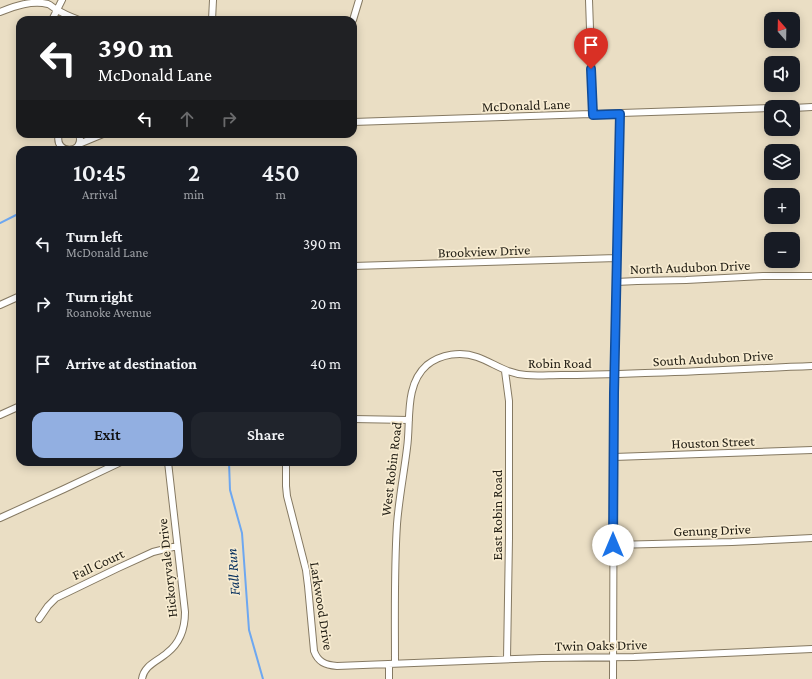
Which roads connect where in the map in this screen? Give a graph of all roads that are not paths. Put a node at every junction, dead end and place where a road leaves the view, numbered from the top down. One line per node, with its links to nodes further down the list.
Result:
1 (62, 0): 5 (street)
2 (214, 0): 9 (street)
3 (359, 0): 10 (street)
4 (589, 0): 15 (street)
5 (57, 10): 6 (street); 7 (street); 8 (street)
6 (0, 12)
7 (54, 16)
8 (68, 16)
9 (212, 16)
10 (354, 16)
11 (812, 107): 13 (street)
12 (764, 108): 14 (street, McDonald Lane)
13 (800, 108)
14 (620, 114): 15 (street, McDonald Lane); 19 (street)
15 (593, 115): 16 (street, McDonald Lane)
16 (357, 122)
17 (94, 138): 18 (street)
18 (79, 146)
19 (617, 258): 20 (street, Brookview Drive); 22 (street)
20 (357, 266)
21 (812, 276): 22 (street, North Audubon Drive)
22 (616, 282): 27 (street)
23 (16, 298): 24 (street)
24 (0, 305)
25 (812, 366): 27 (street, South Audubon Drive)
26 (505, 370): 27 (street, Robin Road); 31 (street, West Robin Road); 44 (street, East Robin Road)
27 (615, 375): 33 (street)
28 (16, 408): 29 (street)
29 (0, 415)
30 (357, 419): 31 (street)
31 (409, 420): 45 (street, West Robin Road)
32 (812, 450): 33 (street, Houston Street)
33 (614, 457): 39 (street)
34 (113, 466): 37 (street)
35 (168, 466): 40 (street, Hickoryvale Drive)
36 (286, 466): 45 (street, Larkwood Drive)
37 (0, 518)
38 (812, 538): 39 (street, Genung Drive)
39 (613, 545): 43 (street)
40 (178, 546): 41 (street, Fall Court); 46 (street, Hickoryvale Drive)
41 (39, 619)
42 (812, 649): 43 (street, Twin Oaks Drive)
43 (613, 658): 44 (street, Twin Oaks Drive); 48 (street)
44 (507, 659): 45 (street, Twin Oaks Drive)
45 (392, 664): 47 (street, West Robin Road)
46 (142, 679)
47 (389, 679)
48 (613, 679)

